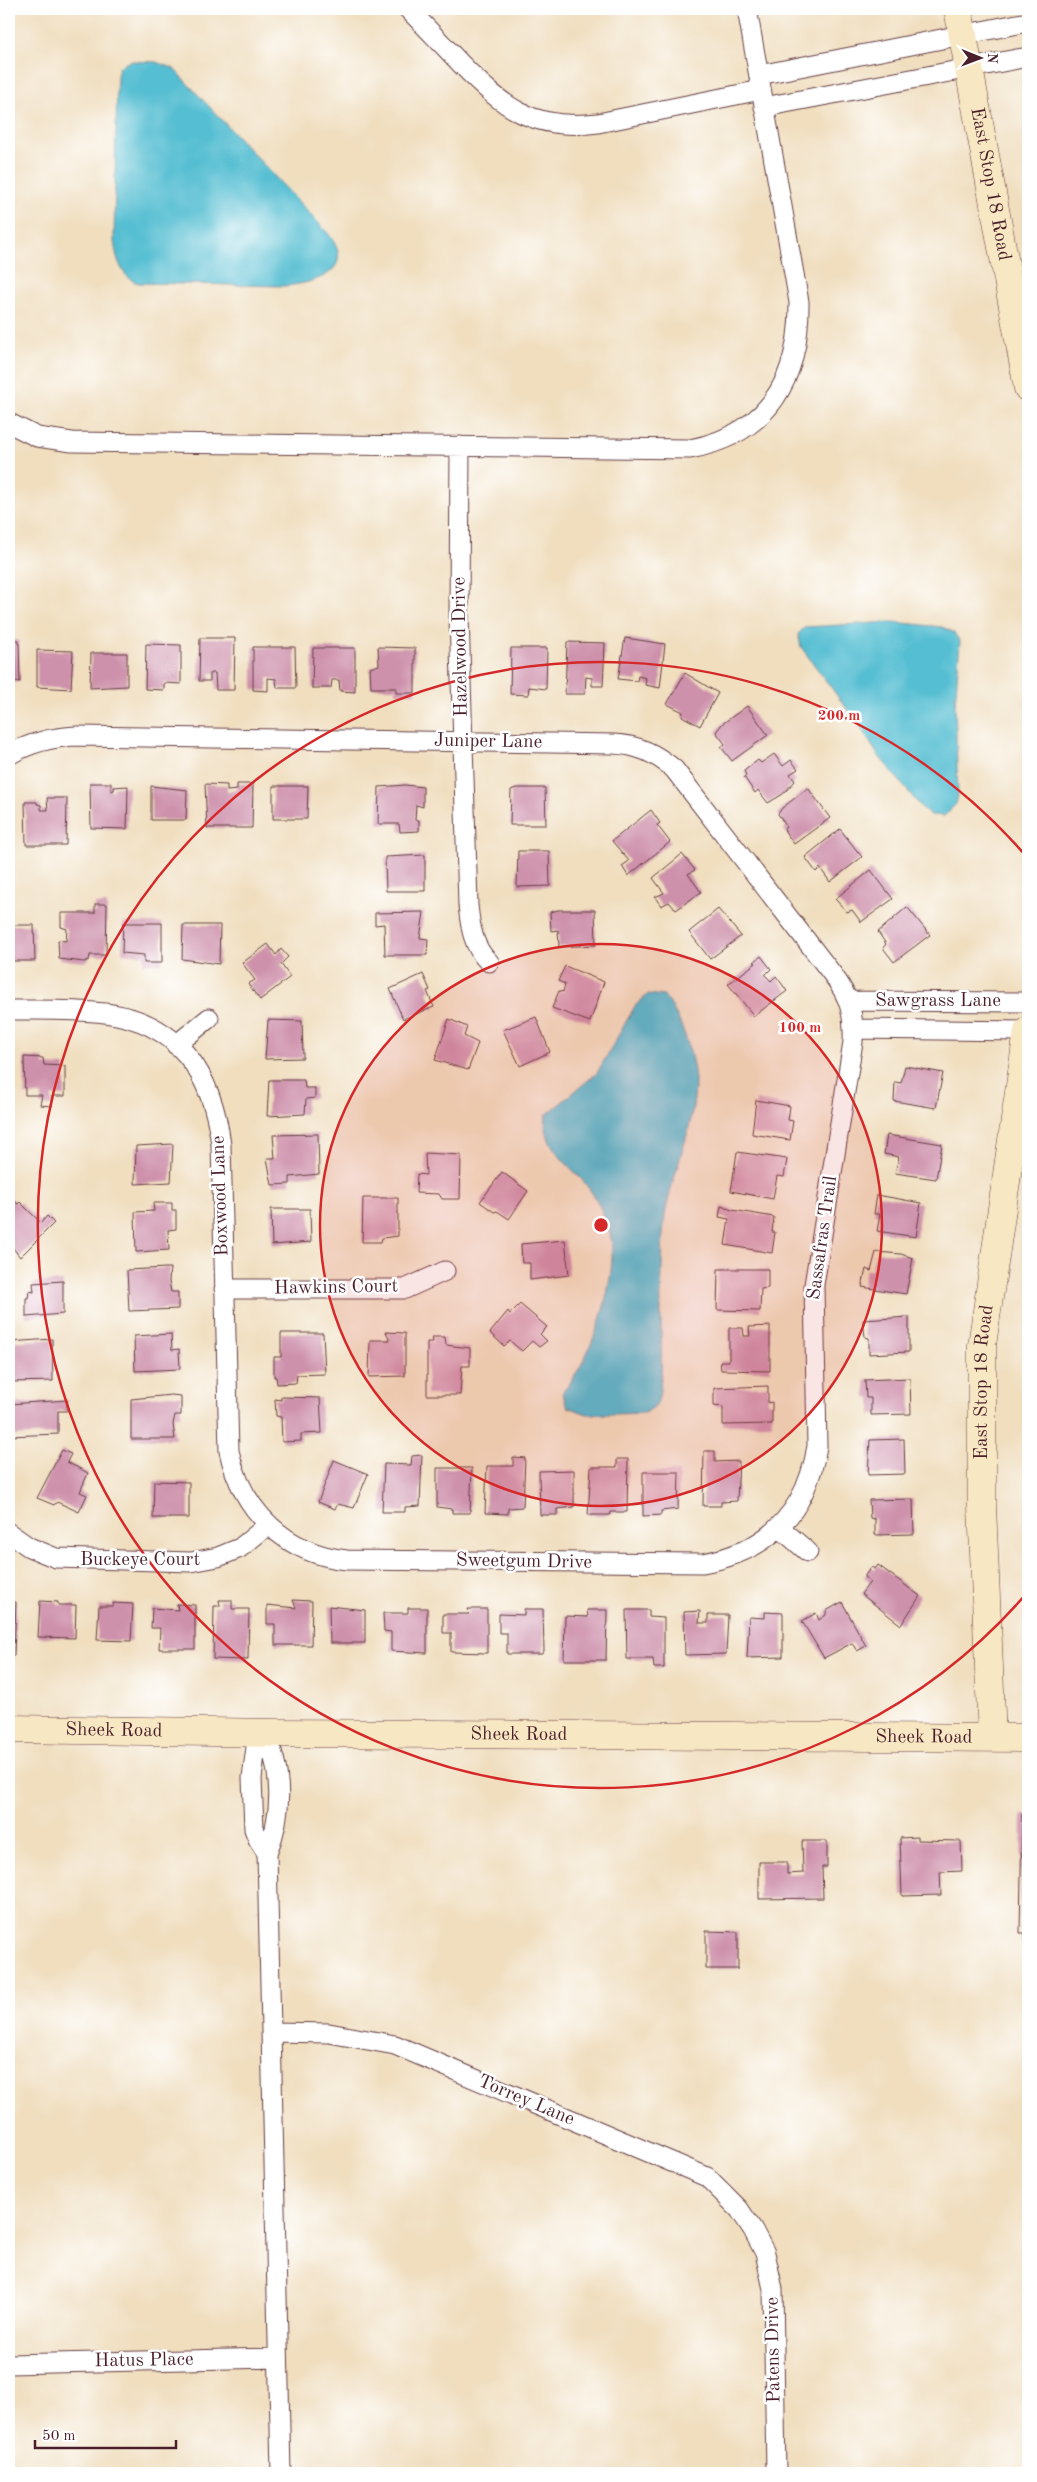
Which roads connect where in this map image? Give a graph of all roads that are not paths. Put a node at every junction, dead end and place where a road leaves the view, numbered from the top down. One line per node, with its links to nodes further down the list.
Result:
1 (408, 9): 8 (street)
2 (747, 9): 8 (street)
3 (958, 9): 5 (street, East Stop 18 Road)
4 (1028, 22): 5 (street)
5 (962, 35): 7 (street, East Stop 18 Road); 8 (street)
6 (1028, 57): 7 (street)
7 (968, 69): 8 (street); 9 (street, East Stop 18 Road)
8 (761, 91): 11 (street)
9 (1028, 388)
10 (9, 423): 11 (street)
11 (460, 446): 12 (street, Hazelwood Drive)
12 (463, 742): 13 (street, Juniper Lane); 14 (street, Hazelwood Drive); 15 (street, Juniper Lane)
13 (9, 755)
14 (489, 962)
15 (849, 1001): 16 (street, Sawgrass Lane); 19 (street, Sassafras Trail)
16 (1028, 1002)
17 (9, 1010): 21 (street, Boxwood Lane)
18 (209, 1018): 21 (street)
19 (854, 1029): 20 (street, Sawgrass Lane); 25 (street, Sassafras Trail)
20 (1028, 1031): 30 (street, East Stop 18 Road)
21 (176, 1045): 23 (street, Boxwood Lane)
22 (445, 1271): 23 (street, Hawkins Court)
23 (224, 1289): 24 (street, Boxwood Lane)
24 (268, 1525): 25 (street, Sweetgum Drive); 26 (street, Buckeye Court)
25 (779, 1527): 27 (street)
26 (9, 1533)
27 (808, 1552)
28 (9, 1729): 29 (street, Sheek Road)
29 (265, 1733): 30 (street, Sheek Road); 32 (street); 32 (street)
30 (992, 1737): 31 (street, Sheek Road)
31 (1028, 1738)
32 (267, 1853): 33 (street)
33 (272, 2032): 34 (street, Torrey Lane); 35 (street)
34 (753, 2230): 38 (street, Patens Drive)
35 (278, 2358): 36 (street, Hatus Place); 37 (street)
36 (9, 2364)
37 (281, 2473)
38 (776, 2473)

